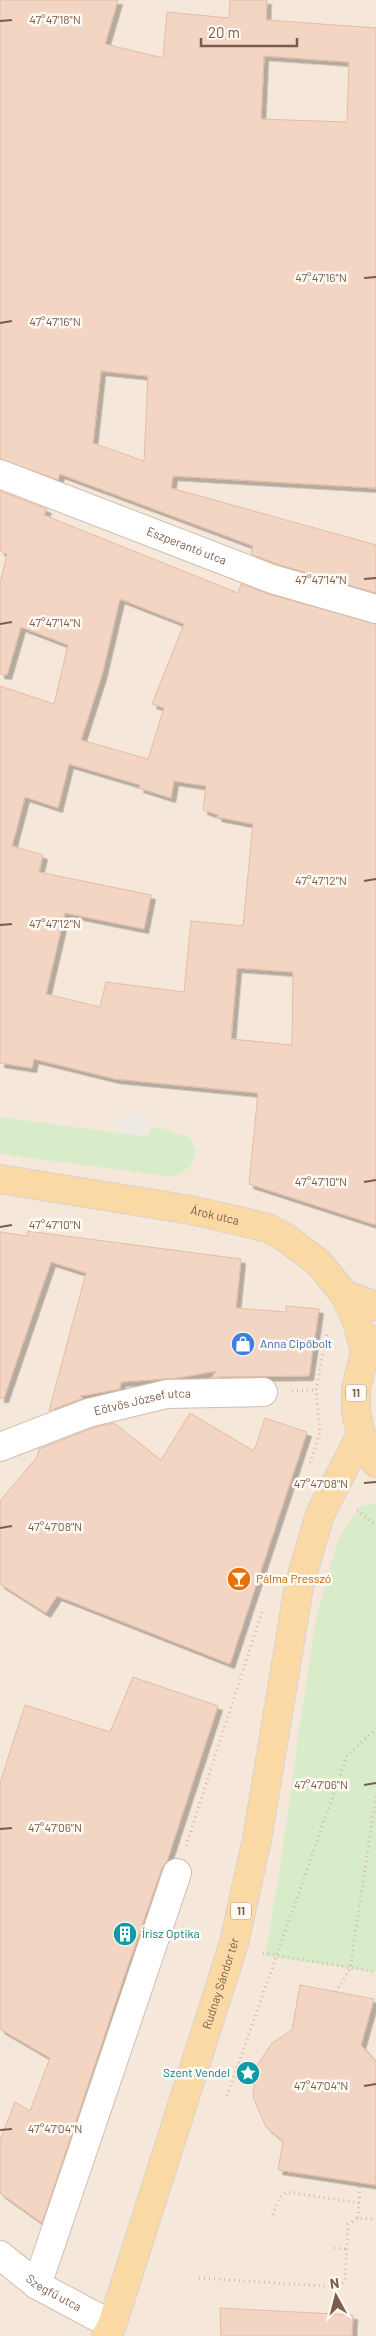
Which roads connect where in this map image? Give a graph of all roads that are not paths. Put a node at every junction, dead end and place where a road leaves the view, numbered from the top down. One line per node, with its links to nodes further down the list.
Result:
1 (0, 474): 2 (street, Eszperantó utca)
2 (376, 609)
3 (0, 1179): 4 (main road, Árok utca)
4 (345, 1296): 5 (main road); 6 (main road, Árok utca)
5 (376, 1306)
6 (371, 1346): 8 (main road, 11)
7 (263, 1392): 9 (street, Eötvös József utca)
8 (361, 1435): 11 (main road, 11); 14 (main road, Rudnay Sándor tér / 11)
9 (25, 1436): 10 (street, Eötvös József utca); 12 (street, Eötvös József utca)
10 (0, 1447)
11 (376, 1463)
12 (0, 1465)
13 (376, 1480): 14 (main road)
14 (334, 1490): 18 (main road, Rudnay Sándor tér / 11)
15 (177, 1873): 17 (street)
16 (0, 2256): 17 (street, Szegfű utca)
17 (37, 2285): 18 (street, Szegfű utca)
18 (109, 2330)

